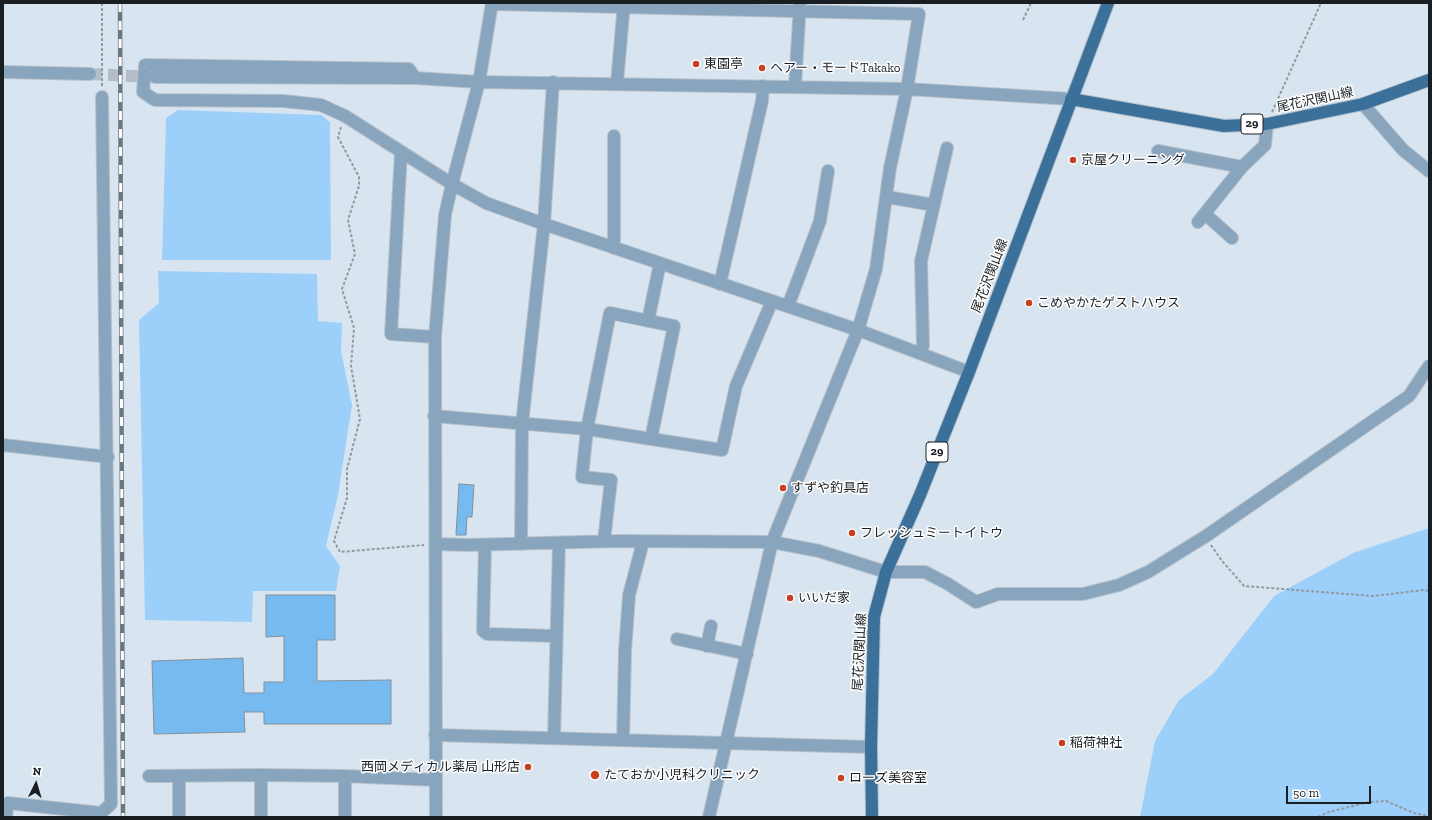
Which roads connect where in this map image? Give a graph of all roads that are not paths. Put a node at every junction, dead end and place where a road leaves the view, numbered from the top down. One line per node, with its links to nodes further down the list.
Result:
1 (1108, 3): 17 (main road)
2 (492, 4): 3 (street); 10 (street)
3 (625, 5): 4 (street); 12 (street)
4 (800, 8): 14 (street); 15 (street)
5 (3, 72): 6 (street)
6 (90, 74)
7 (155, 77): 8 (street)
8 (415, 78): 10 (street); 23 (street)
9 (1429, 80): 18 (main road, 尾花沢関山線 / 29)
10 (479, 82): 11 (street); 27 (street)
11 (553, 82): 12 (street); 30 (street)
12 (617, 83): 13 (street)
13 (763, 86): 14 (street); 34 (street)
14 (795, 87): 15 (street)
15 (907, 88): 17 (street); 28 (street)
16 (102, 98): 48 (street)
17 (1071, 100): 19 (main road, 尾花沢関山線 / 29); 42 (main road, 尾花沢関山線 / 29)
18 (1363, 104): 19 (main road, 尾花沢関山線 / 29); 26 (street)
19 (1267, 124): 24 (street)
20 (614, 136): 32 (street)
21 (947, 148): 29 (street)
22 (1158, 150): 24 (street)
23 (401, 152): 27 (street); 39 (street)
24 (1242, 167): 31 (street)
25 (828, 171): 36 (street)
26 (1429, 171)
27 (452, 184): 30 (street); 39 (street)
28 (887, 197): 29 (street); 38 (street)
29 (934, 205): 40 (street)
30 (544, 224): 32 (street); 44 (street)
31 (1232, 238)
32 (614, 248): 33 (street)
33 (660, 263): 34 (street); 37 (street)
34 (720, 284): 35 (street)
35 (772, 301): 36 (street); 46 (street)
36 (788, 306): 38 (street)
37 (648, 321): 45 (street); 46 (street)
38 (858, 330): 40 (street); 51 (street)
39 (435, 337): 43 (street)
40 (921, 353): 42 (street)
41 (1429, 366): 56 (street)
42 (969, 372): 56 (main road, 尾花沢関山線 / 29)
43 (434, 416): 44 (street); 53 (street)
44 (522, 424): 45 (street); 54 (street)
45 (587, 429): 46 (street); 49 (street)
46 (651, 439)
47 (3, 445): 48 (street)
48 (108, 457): 72 (street)
49 (604, 541): 50 (street); 52 (street)
50 (643, 542): 51 (street); 64 (street)
51 (772, 542): 56 (street); 61 (street)
52 (558, 543): 54 (street); 58 (street)
53 (435, 544): 55 (street); 62 (street)
54 (521, 544): 55 (street)
55 (485, 545): 58 (street)
56 (886, 572): 66 (main road, 尾花沢関山線 / 29)
57 (711, 626): 60 (street)
58 (556, 636): 63 (street)
59 (677, 640): 60 (street)
60 (707, 646): 61 (street)
61 (747, 654): 65 (street)
62 (435, 735): 63 (street); 71 (street)
63 (554, 738): 64 (street)
64 (623, 740): 65 (street)
65 (726, 743): 66 (street); 77 (street)
66 (871, 746): 78 (main road, 尾花沢関山線 / 29)
67 (261, 775): 69 (street); 70 (street); 74 (street)
68 (149, 776): 69 (street)
69 (179, 776): 73 (street)
70 (345, 776): 71 (street); 75 (street)
71 (436, 780): 76 (street)
72 (6, 817)
73 (179, 817)
74 (261, 817)
75 (345, 817)
76 (436, 817)
77 (709, 817)
78 (872, 817)

